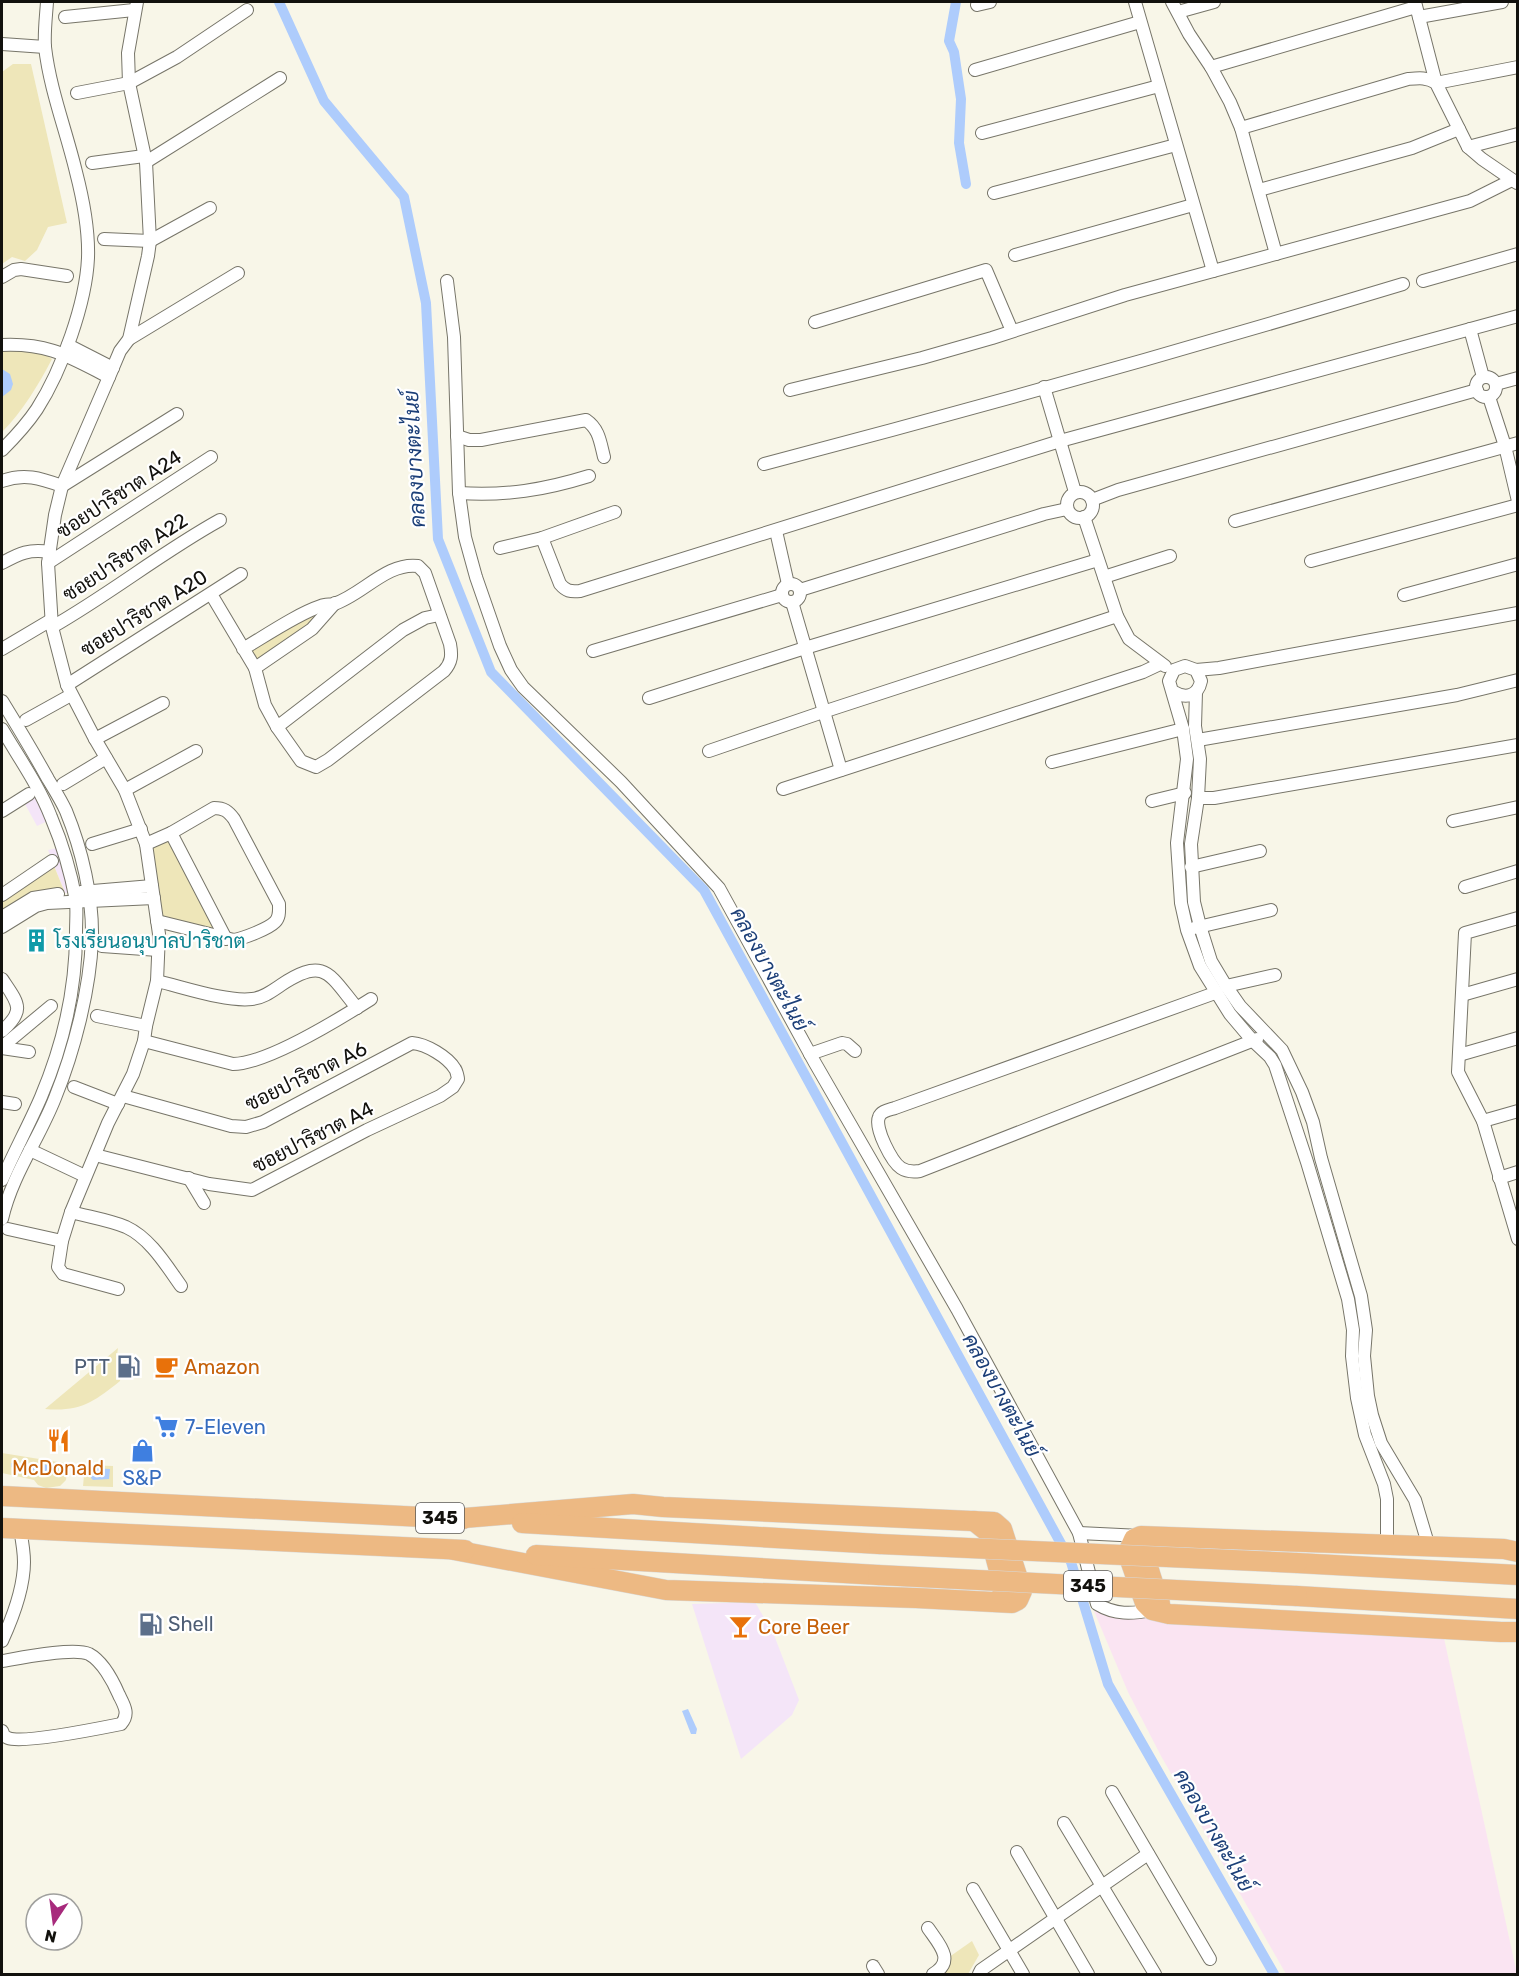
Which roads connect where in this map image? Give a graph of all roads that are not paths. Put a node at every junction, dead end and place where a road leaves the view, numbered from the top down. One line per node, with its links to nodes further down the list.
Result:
1 (47, 2): 13 (street)
2 (990, 2): 6 (street)
3 (1135, 2): 12 (street)
4 (1214, 2): 8 (street)
5 (1502, 2): 9 (street)
6 (977, 5)
7 (136, 6): 11 (street); 19 (street)
8 (1175, 7): 15 (street)
9 (1417, 8): 15 (street); 20 (street)
10 (247, 10): 19 (street)
11 (65, 17)
12 (1140, 22): 17 (street); 21 (street)
13 (45, 46): 14 (street); 54 (street)
14 (4, 47)
15 (1211, 67): 23 (street)
16 (1518, 67): 20 (street)
17 (975, 70)
18 (280, 78): 29 (street)
19 (129, 83): 22 (street); 29 (street)
20 (1436, 83): 23 (street); 24 (street)
21 (1159, 86): 25 (street); 27 (street)
22 (77, 93)
23 (1241, 128): 32 (street)
24 (1459, 129): 28 (street); 32 (street)
25 (982, 133)
26 (1518, 134): 28 (street)
27 (1176, 145): 33 (street); 34 (street)
28 (1468, 147): 31 (street)
29 (145, 159): 30 (street); 37 (street)
30 (92, 163)
31 (1515, 182): 38 (street)
32 (1259, 190): 38 (street)
33 (994, 193)
34 (1193, 205): 40 (street); 41 (street)
35 (210, 208): 37 (street)
36 (104, 239): 37 (street)
37 (150, 241): 52 (street)
38 (1276, 254): 41 (street)
39 (1518, 254): 46 (street)
40 (1016, 255)
41 (1213, 271): 51 (street)
42 (238, 273): 52 (street)
43 (67, 276): 44 (street)
44 (2, 277)
45 (447, 280): 64 (street)
46 (1423, 281)
47 (1403, 284): 59 (street)
48 (1518, 316): 50 (street)
49 (815, 322): 51 (street)
50 (1470, 329): 56 (street); 65 (street)
51 (1012, 331): 60 (street)
52 (129, 339): 55 (street)
53 (2, 345): 54 (street)
54 (66, 350): 55 (street); 67 (street)
55 (111, 372): 73 (street)
56 (1483, 378): 58 (street); 61 (street)
57 (1518, 378): 58 (street)
58 (1496, 384): 62 (street)
59 (1044, 387): 65 (street); 70 (street)
60 (790, 390)
61 (1477, 390): 62 (street); 76 (street)
62 (1489, 397): 66 (street)
63 (177, 414): 73 (street)
64 (457, 436): 68 (street); 75 (street)
65 (1060, 441): 74 (street); 83 (street)
66 (1511, 444): 77 (street); 82 (street)
67 (2, 450)
68 (604, 456)
69 (211, 458): 87 (street, ซอยปาริชาต A24)
70 (764, 464)
71 (589, 476): 75 (street)
72 (2, 481): 73 (street)
73 (62, 486): 87 (street)
74 (1075, 492): 76 (street); 78 (street)
75 (459, 493): 182 (street)
76 (1092, 500): 80 (street)
77 (1518, 503): 89 (street)
78 (1067, 509): 80 (street); 95 (street)
79 (615, 512): 84 (street)
80 (1084, 517): 88 (street)
81 (220, 520): 101 (street, ซอยปาริชาต A22)
82 (1235, 521)
83 (776, 531): 84 (street); 95 (street)
84 (542, 538): 85 (street)
85 (500, 548)
86 (1170, 556): 93 (street)
87 (49, 557): 90 (street); 101 (street)
88 (1098, 560): 93 (street); 102 (street)
89 (1311, 561)
90 (2, 563)
91 (1518, 564): 96 (street)
92 (241, 574): 94 (street, ซอยปาริชาต A20)
93 (1104, 577): 100 (street)
94 (211, 594): 104 (street); 111 (street, ซอยปาริชาต A20)
95 (787, 594): 102 (street); 105 (street)
96 (1404, 595)
97 (335, 603): 99 (street); 104 (street); 107 (street)
98 (1518, 613): 109 (street)
99 (439, 615): 119 (street); 119 (street)
100 (1117, 616): 106 (street); 117 (street)
101 (51, 624): 103 (street, ซอยปาริชาต A22); 111 (street)
102 (805, 648): 114 (street); 117 (street)
103 (2, 649)
104 (243, 649): 107 (street)
105 (593, 651)
106 (1160, 664): 108 (street); 129 (street)
107 (255, 668): 119 (street)
108 (1174, 670): 109 (street); 112 (street)
109 (1196, 670): 113 (street)
110 (1518, 680): 123 (street)
111 (69, 690): 118 (street, ซอยปาริชาต A20); 122 (street)
112 (1174, 692): 113 (street); 121 (street)
113 (1196, 692): 123 (street)
114 (649, 698)
115 (2, 701): 152 (street)
116 (163, 703): 122 (street)
117 (823, 712): 125 (street); 129 (street)
118 (26, 720)
119 (277, 728)
120 (2, 729): 151 (street)
121 (1183, 729): 128 (street); 133 (street)
122 (95, 739): 127 (street)
123 (1198, 740): 135 (street)
124 (1518, 744): 135 (street)
125 (709, 751)
126 (196, 752): 132 (street)
127 (106, 758): 130 (street); 132 (street)
128 (1052, 762)
129 (841, 770): 131 (street)
130 (63, 784)
131 (783, 789)
132 (125, 790): 140 (street)
133 (1185, 793): 136 (street); 159 (street)
134 (29, 794): 138 (street)
135 (1198, 798): 146 (street)
136 (1152, 801)
137 (1518, 807): 139 (street)
138 (2, 811)
139 (1453, 821)
140 (141, 829): 142 (street); 143 (street)
141 (171, 833): 143 (street); 160 (street); 160 (street)
142 (92, 844)
143 (146, 844): 149 (street)
144 (1260, 851): 146 (street)
145 (52, 861): 150 (street)
146 (1191, 867): 157 (street)
147 (1518, 871): 148 (street)
148 (1465, 887)
149 (153, 892): 152 (street); 156 (street)
150 (2, 895)
151 (74, 897): 152 (street); 154 (street); 158 (street); 199 (street)
152 (89, 897): 191 (street)
153 (1271, 910): 157 (street)
154 (2, 917)
155 (1518, 918): 168 (street)
156 (157, 921): 160 (street); 162 (street)
157 (1200, 926): 159 (street); 167 (street)
158 (2, 927)
159 (1187, 930): 167 (street)
160 (226, 939)
161 (102, 946): 162 (street)
162 (158, 950): 166 (street)
163 (1275, 975): 167 (street)
164 (2, 979): 174 (street)
165 (1518, 979): 168 (street)
166 (157, 981): 171 (street); 173 (street)
167 (1221, 989): 175 (street); 177 (street); 177 (street)
168 (1462, 995): 183 (street)
169 (371, 999): 171 (street)
170 (51, 1006): 179 (street)
171 (357, 1008): 178 (street)
172 (97, 1016): 173 (street)
173 (146, 1026): 178 (street)
174 (2, 1031)
175 (1267, 1035): 177 (street); 193 (street)
176 (1518, 1038): 183 (street)
177 (1252, 1040): 194 (street)
178 (144, 1041): 186 (street)
179 (2, 1048): 181 (street)
180 (855, 1051): 182 (street)
181 (29, 1052)
182 (810, 1054): 216 (street)
183 (1459, 1055): 190 (street)
184 (74, 1087): 186 (street, ซอยปาริชาต A6)
185 (440, 1096): 186 (street, ซอยปาริชาต A6); 197 (street, ซอยปาริชาต A4)
186 (121, 1100): 192 (street)
187 (2, 1102): 188 (street)
188 (15, 1104)
189 (1518, 1111): 190 (street)
190 (1483, 1121): 198 (street)
191 (30, 1150): 196 (street); 202 (street)
192 (95, 1155): 196 (street); 197 (street, ซอยปาริชาต A4)
193 (1321, 1158): 194 (street); 208 (street)
194 (1307, 1162): 207 (street)
195 (1518, 1172): 198 (street)
196 (85, 1176): 201 (street)
197 (189, 1178): 200 (street)
198 (1499, 1178): 203 (street)
199 (2, 1180)
200 (204, 1203)
201 (71, 1212): 204 (street); 205 (street)
202 (3, 1224): 204 (street)
203 (1518, 1239)
204 (62, 1241): 206 (street)
205 (181, 1286)
206 (118, 1289)
207 (1353, 1330): 208 (street); 210 (street)
208 (1366, 1330): 209 (street)
209 (1401, 1478): 210 (street); 220 (street)
210 (1384, 1484): 219 (street)
211 (2, 1496): 213 (main road, 345)
212 (663, 1507): 213 (main road); 215 (main road); 227 (main road)
213 (452, 1519): 215 (main road, 345)
214 (11, 1528): 222 (main road, 345); 233 (street)
215 (663, 1531): 225 (main road, 345, bridge)
216 (1079, 1533): 217 (street); 230 (street)
217 (1142, 1536): 218 (main road); 230 (main road)
218 (1163, 1536): 219 (main road); 230 (main road)
219 (1387, 1545): 220 (main road)
220 (1429, 1547): 221 (main road)
221 (1492, 1549): 223 (main road); 225 (main road)
222 (454, 1550): 224 (main road, 345); 227 (main road)
223 (1518, 1552)
224 (693, 1564): 227 (main road); 228 (main road, 345, bridge)
225 (1490, 1573): 226 (main road, 345)
226 (1518, 1575)
227 (694, 1590)
228 (1467, 1606): 229 (main road, 345); 231 (main road)
229 (1518, 1609)
230 (1160, 1612): 231 (main road)
231 (1465, 1630): 232 (main road)
232 (1518, 1632)
233 (2, 1641)
234 (2, 1661): 235 (street)
235 (2, 1731)
236 (1112, 1792): 239 (street)
237 (1064, 1823): 240 (street)
238 (1017, 1852): 242 (street)
239 (1148, 1854): 240 (street); 245 (street)
240 (1102, 1886): 242 (street); 250 (street)
241 (973, 1889): 244 (street)
242 (1056, 1918): 244 (street); 249 (street)
243 (928, 1928): 246 (street)
244 (1009, 1951): 247 (street); 248 (street)
245 (1210, 1959)
246 (933, 1974)
247 (979, 1974)
248 (1023, 1974)
249 (1088, 1974)
250 (1155, 1974)

